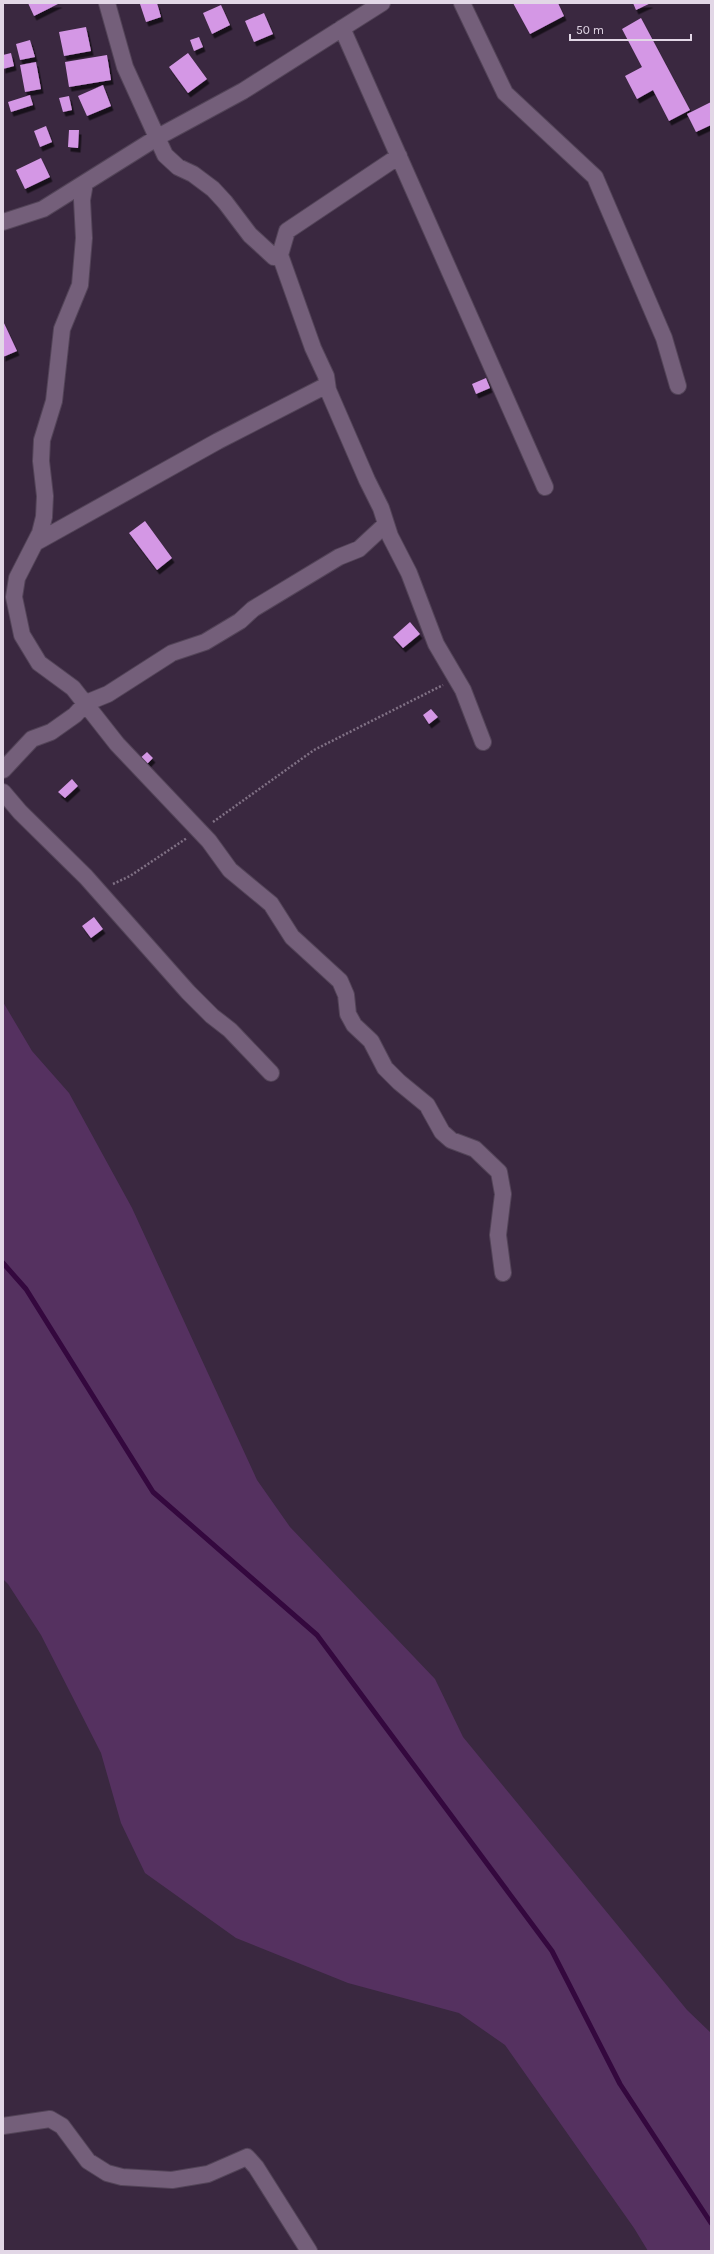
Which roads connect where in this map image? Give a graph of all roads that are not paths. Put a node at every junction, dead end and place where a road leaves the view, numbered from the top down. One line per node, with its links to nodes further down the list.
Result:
1 (107, 3): 5 (street)
2 (382, 3): 4 (street)
3 (462, 3): 11 (street)
4 (342, 28): 5 (street); 6 (street)
5 (158, 137): 7 (street); 9 (street)
6 (399, 156): 9 (street); 12 (street)
7 (86, 183): 8 (street); 14 (street)
8 (3, 222)
9 (280, 255): 10 (street)
10 (328, 385): 13 (street); 14 (street)
11 (678, 386)
12 (545, 487)
13 (386, 524): 15 (street); 16 (street)
14 (35, 543): 15 (street)
15 (86, 703): 17 (street); 20 (street)
16 (484, 742)
17 (3, 770)
18 (3, 792): 19 (street)
19 (271, 1073)
20 (503, 1273)
21 (3, 2126): 22 (street)
22 (309, 2251)

